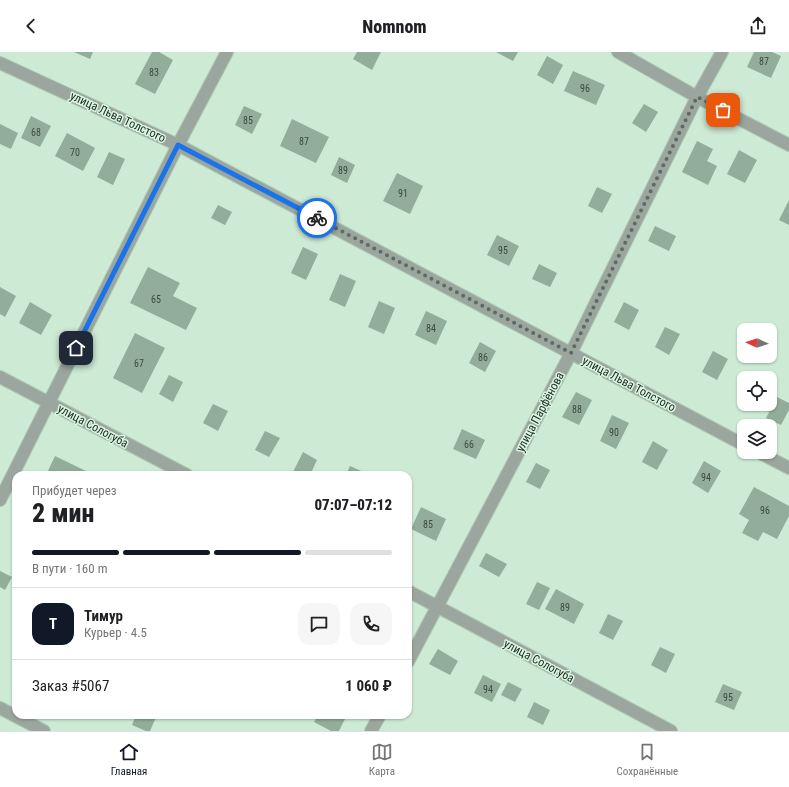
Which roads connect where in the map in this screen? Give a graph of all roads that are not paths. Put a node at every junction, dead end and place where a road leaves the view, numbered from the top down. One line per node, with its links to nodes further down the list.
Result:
1 (227, 52): 6 (street)
2 (618, 52): 5 (street)
3 (722, 52): 5 (street, улица Парфёнова)
4 (0, 63): 6 (street, улица Льва Толстого)
5 (697, 97): 7 (street); 8 (street, улица Парфёнова)
6 (178, 145): 8 (street, улица Льва Толстого); 10 (street)
7 (789, 145)
8 (571, 353): 11 (street, улица Льва Толстого); 19 (street, улица Парфёнова)
9 (0, 377): 10 (street, улица Сологуба)
10 (49, 403): 14 (street); 15 (street, улица Сологуба)
11 (737, 441)
12 (772, 459): 13 (street)
13 (789, 468)
14 (15, 471)
15 (178, 471)
16 (12, 476): 17 (street)
17 (0, 500)
18 (412, 594): 19 (street, улица Сологуба)
19 (437, 607): 20 (street, улица Парфёнова); 27 (street, улица Сологуба)
20 (412, 654)
21 (0, 708): 22 (street)
22 (12, 714)
23 (21, 719): 25 (street)
24 (378, 719): 26 (street)
25 (44, 731)
26 (371, 731)
27 (671, 731)

